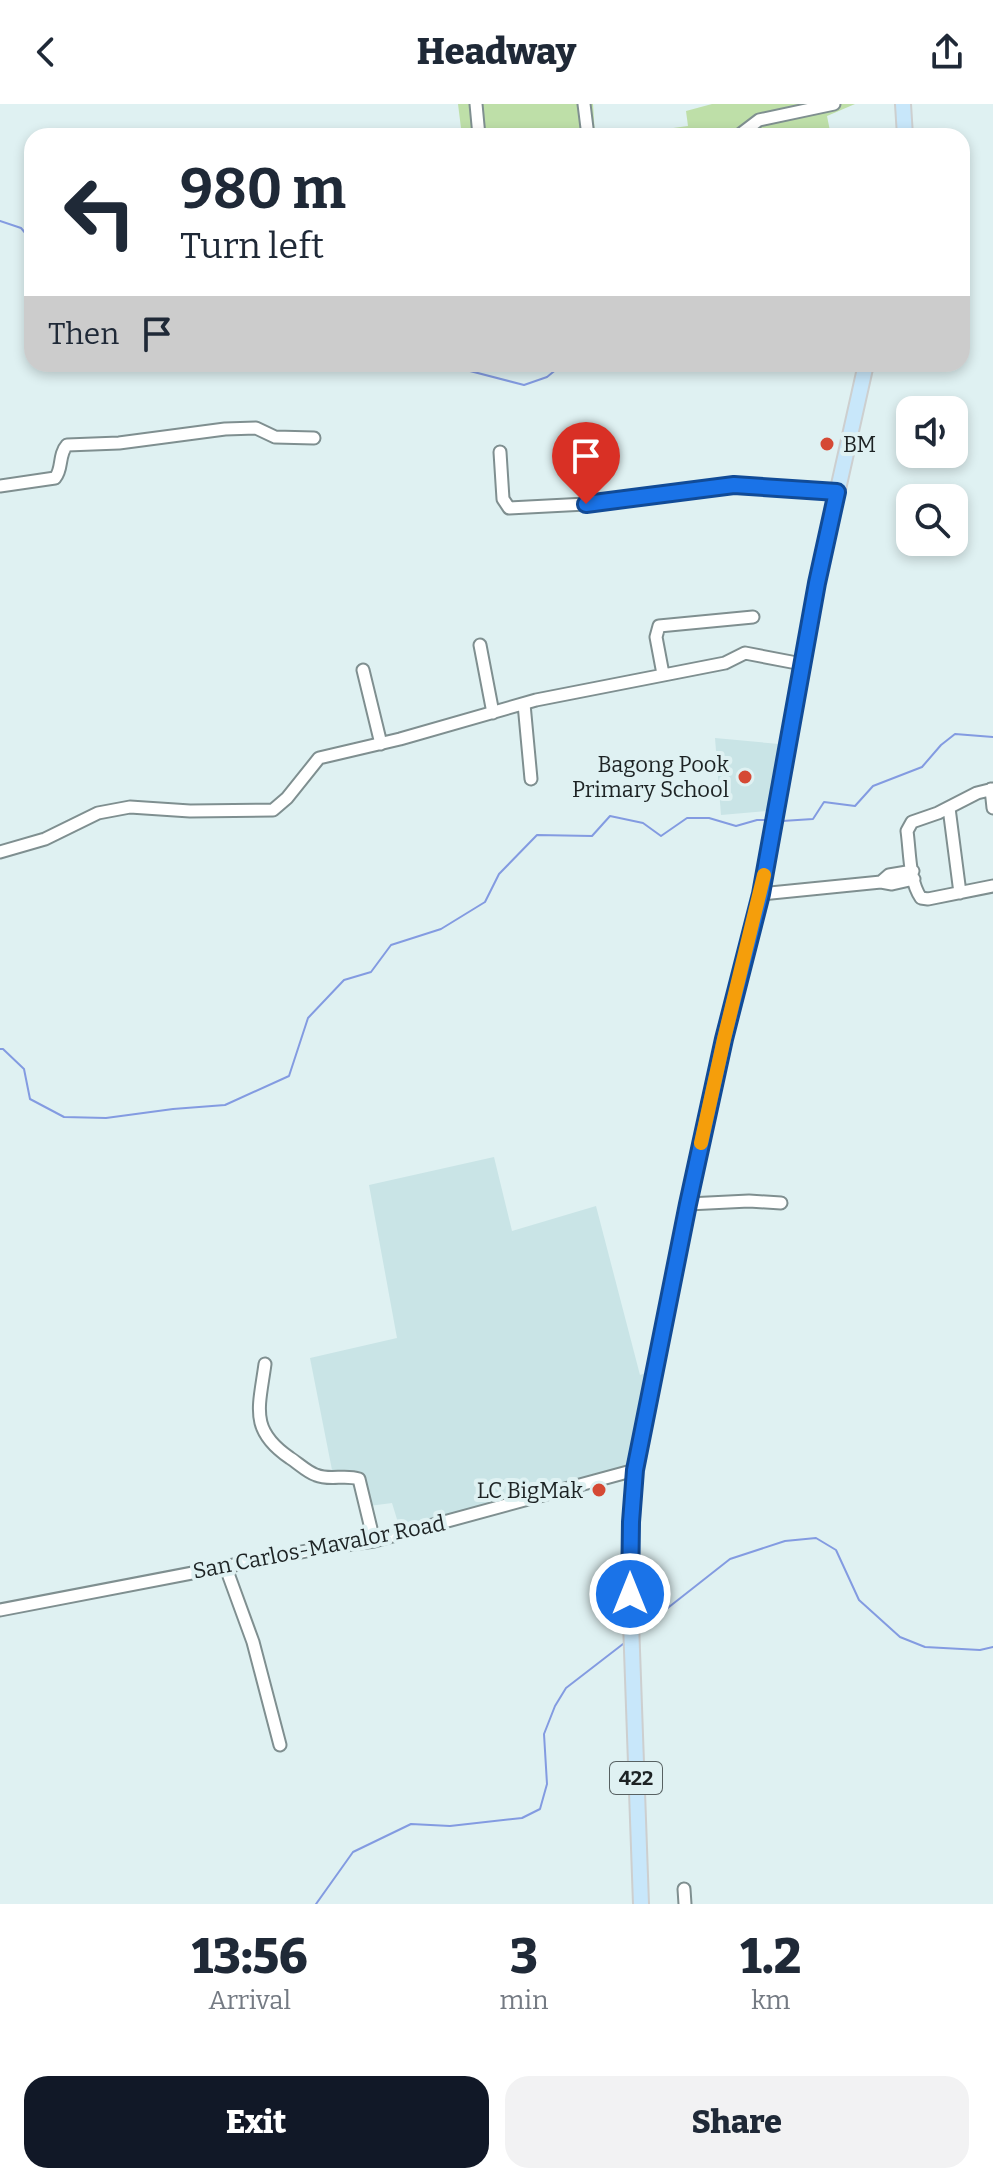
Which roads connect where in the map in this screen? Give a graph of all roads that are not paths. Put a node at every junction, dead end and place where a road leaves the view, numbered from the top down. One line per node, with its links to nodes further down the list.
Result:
1 (476, 104): 5 (street)
2 (584, 104): 6 (street)
3 (834, 104): 7 (street)
4 (903, 104): 8 (main road)
5 (478, 128)
6 (587, 128)
7 (748, 128)
8 (904, 128)
9 (864, 372): 13 (main road, 422)
10 (314, 438): 12 (street)
11 (500, 452): 13 (street)
12 (0, 486)
13 (837, 492): 16 (main road, 422)
14 (753, 617): 18 (street)
15 (480, 645): 20 (street)
16 (802, 664): 18 (street); 30 (main road, 422)
17 (363, 670): 21 (street)
18 (663, 674): 19 (street)
19 (524, 704): 20 (street); 22 (street)
20 (493, 713): 21 (street)
21 (381, 744): 26 (street)
22 (531, 779)
23 (992, 789): 24 (street); 25 (street)
24 (949, 808): 27 (street); 29 (street)
25 (993, 808)
26 (0, 852)
27 (914, 875): 29 (street); 30 (street)
28 (993, 886): 29 (street)
29 (960, 893)
30 (761, 894): 32 (main road, 422)
31 (781, 1203): 32 (street)
32 (688, 1204): 34 (main road, 422)
33 (265, 1364): 35 (street)
34 (635, 1470): 35 (street, San Carlos-Mavalor Road); 40 (main road, 422)
35 (374, 1541): 36 (street, San Carlos-Mavalor Road)
36 (226, 1568): 37 (street, San Carlos-Mavalor Road); 38 (street)
37 (0, 1610)
38 (280, 1745)
39 (684, 1889): 41 (street)
40 (641, 1904)
41 (685, 1904)

